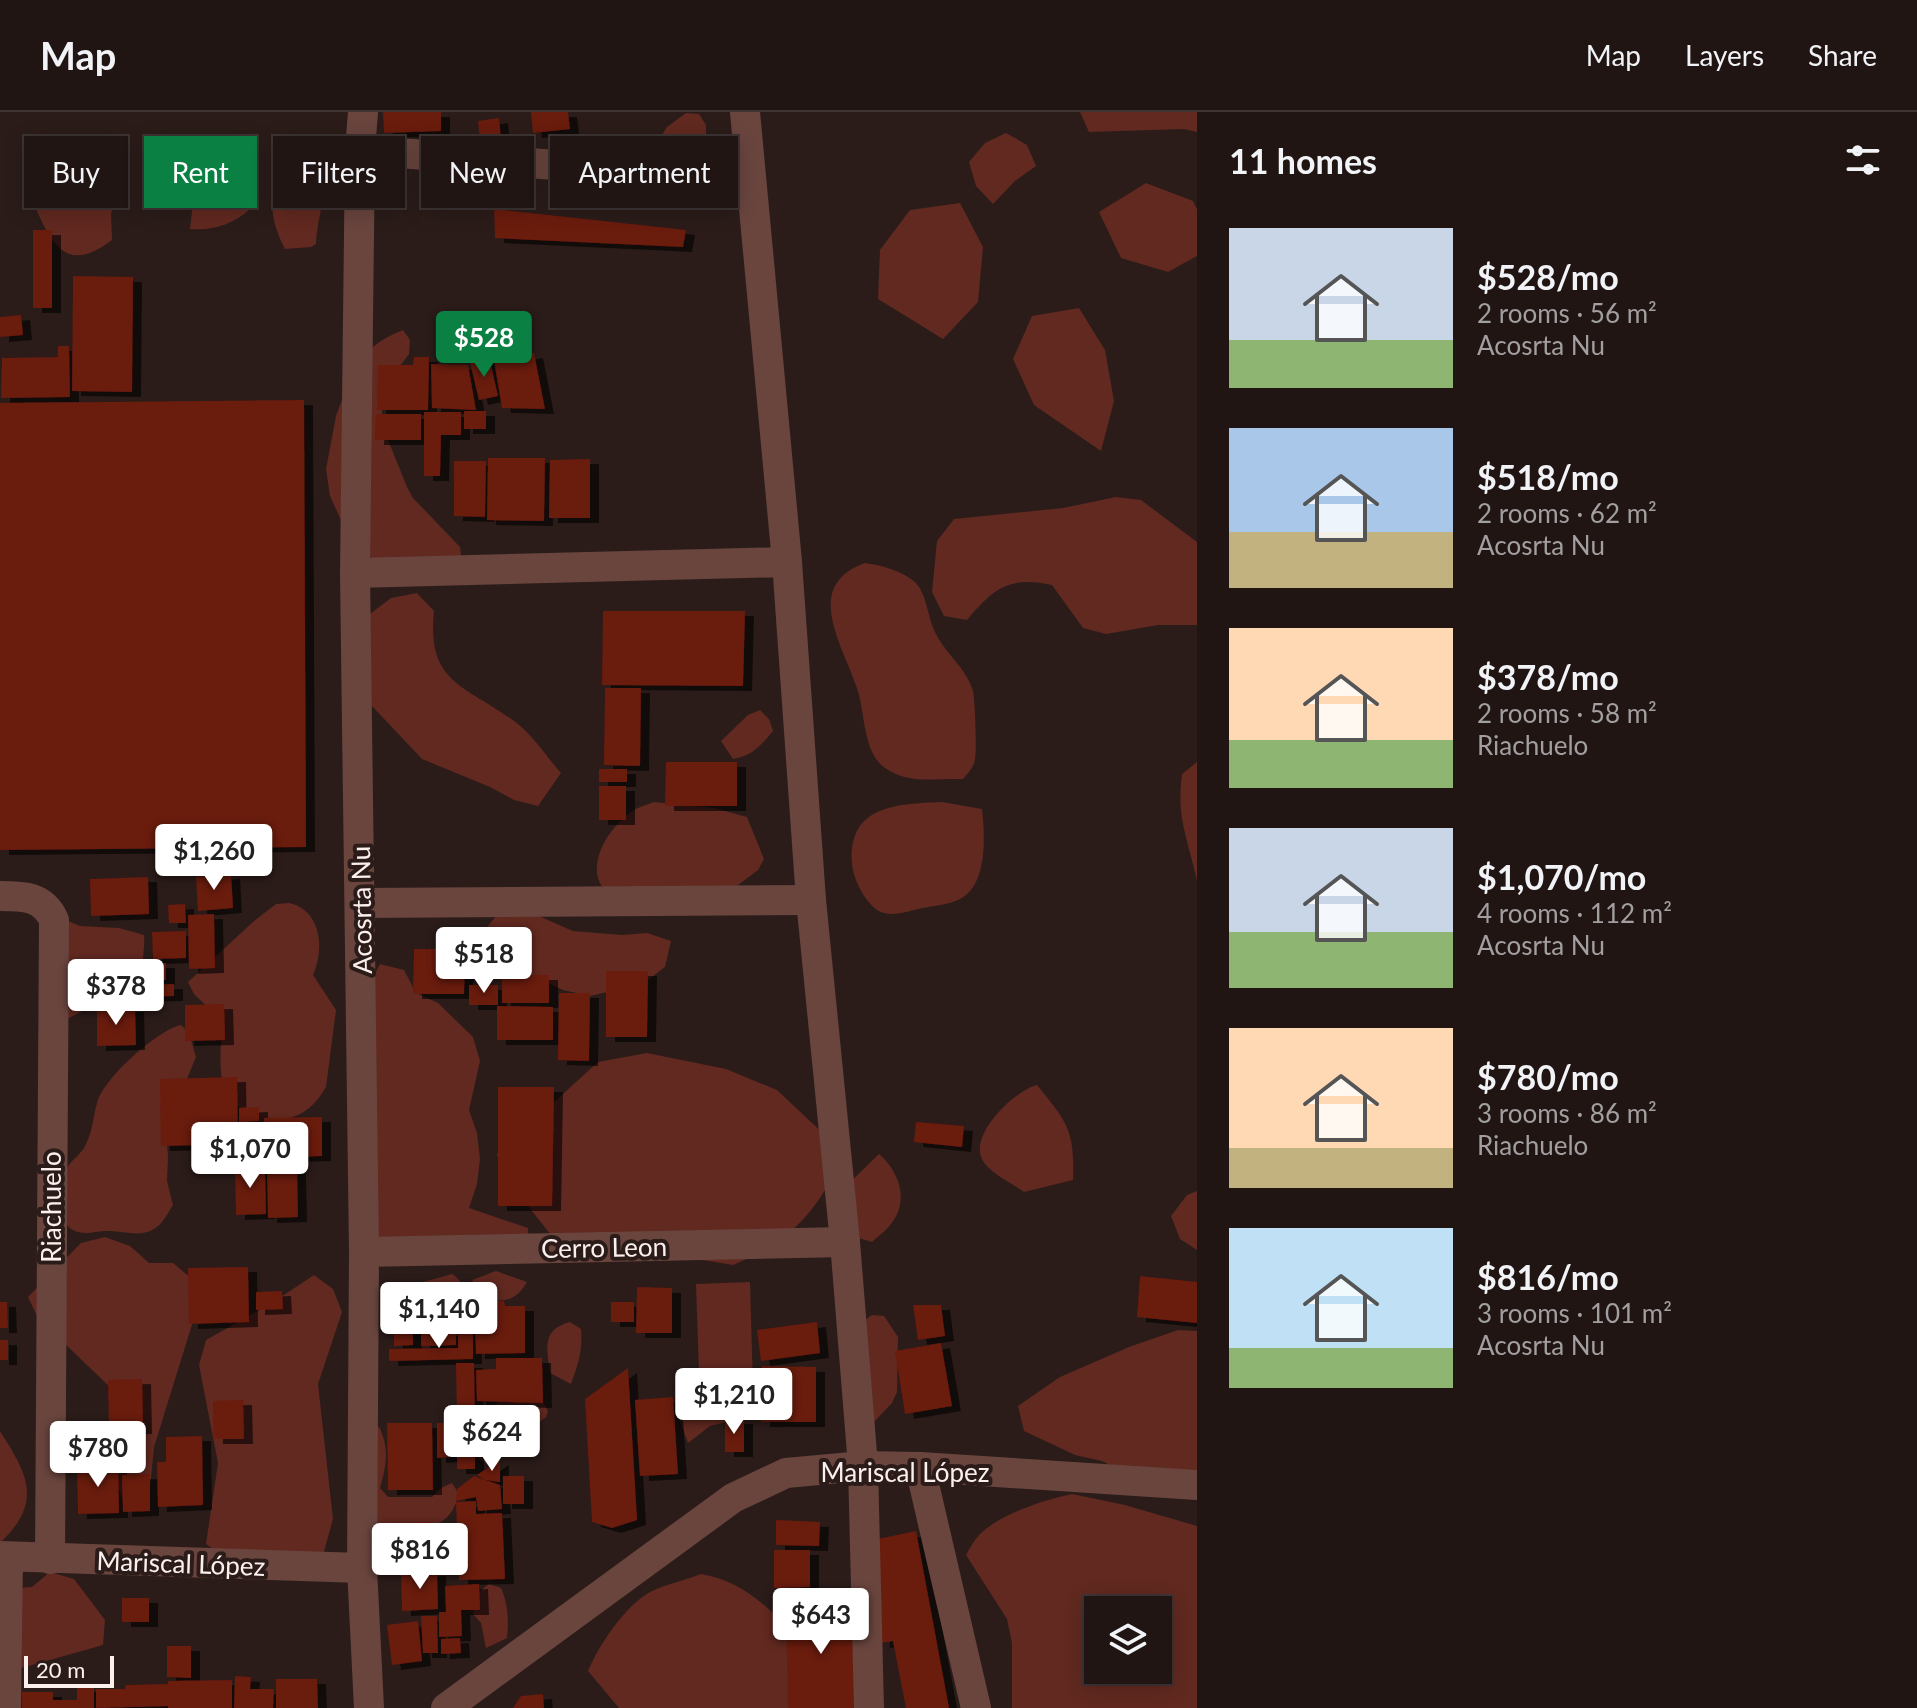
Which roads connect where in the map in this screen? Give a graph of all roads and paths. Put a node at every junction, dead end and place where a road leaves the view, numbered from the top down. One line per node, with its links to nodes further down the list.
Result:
1 (362, 112): 3 (street, Acosrta Nu)
2 (745, 112): 5 (street)
3 (361, 136)
4 (405, 153): 5 (street)
5 (750, 180): 7 (street)
6 (359, 208): 8 (street, Acosrta Nu)
7 (787, 562): 8 (street); 10 (street)
8 (355, 573): 11 (street, Acosrta Nu)
9 (0, 896): 18 (street, Riachuelo)
10 (811, 900): 11 (street); 12 (street)
11 (361, 903): 13 (street, Acosrta Nu)
12 (845, 1242): 13 (street, Cerro Leon); 14 (street)
13 (364, 1252): 19 (street, Acosrta Nu)
14 (863, 1466): 15 (street, Mariscal López); 22 (street, Mariscal López); 23 (street)
15 (920, 1467): 16 (street, Mariscal López); 24 (street)
16 (1197, 1485)
17 (4, 1557): 18 (street, Mariscal López); 20 (street)
18 (50, 1559): 19 (street, Mariscal López)
19 (362, 1568): 21 (street, Acosrta Nu)
20 (6, 1708)
21 (369, 1708)
22 (446, 1708)
23 (869, 1708)
24 (976, 1708)

